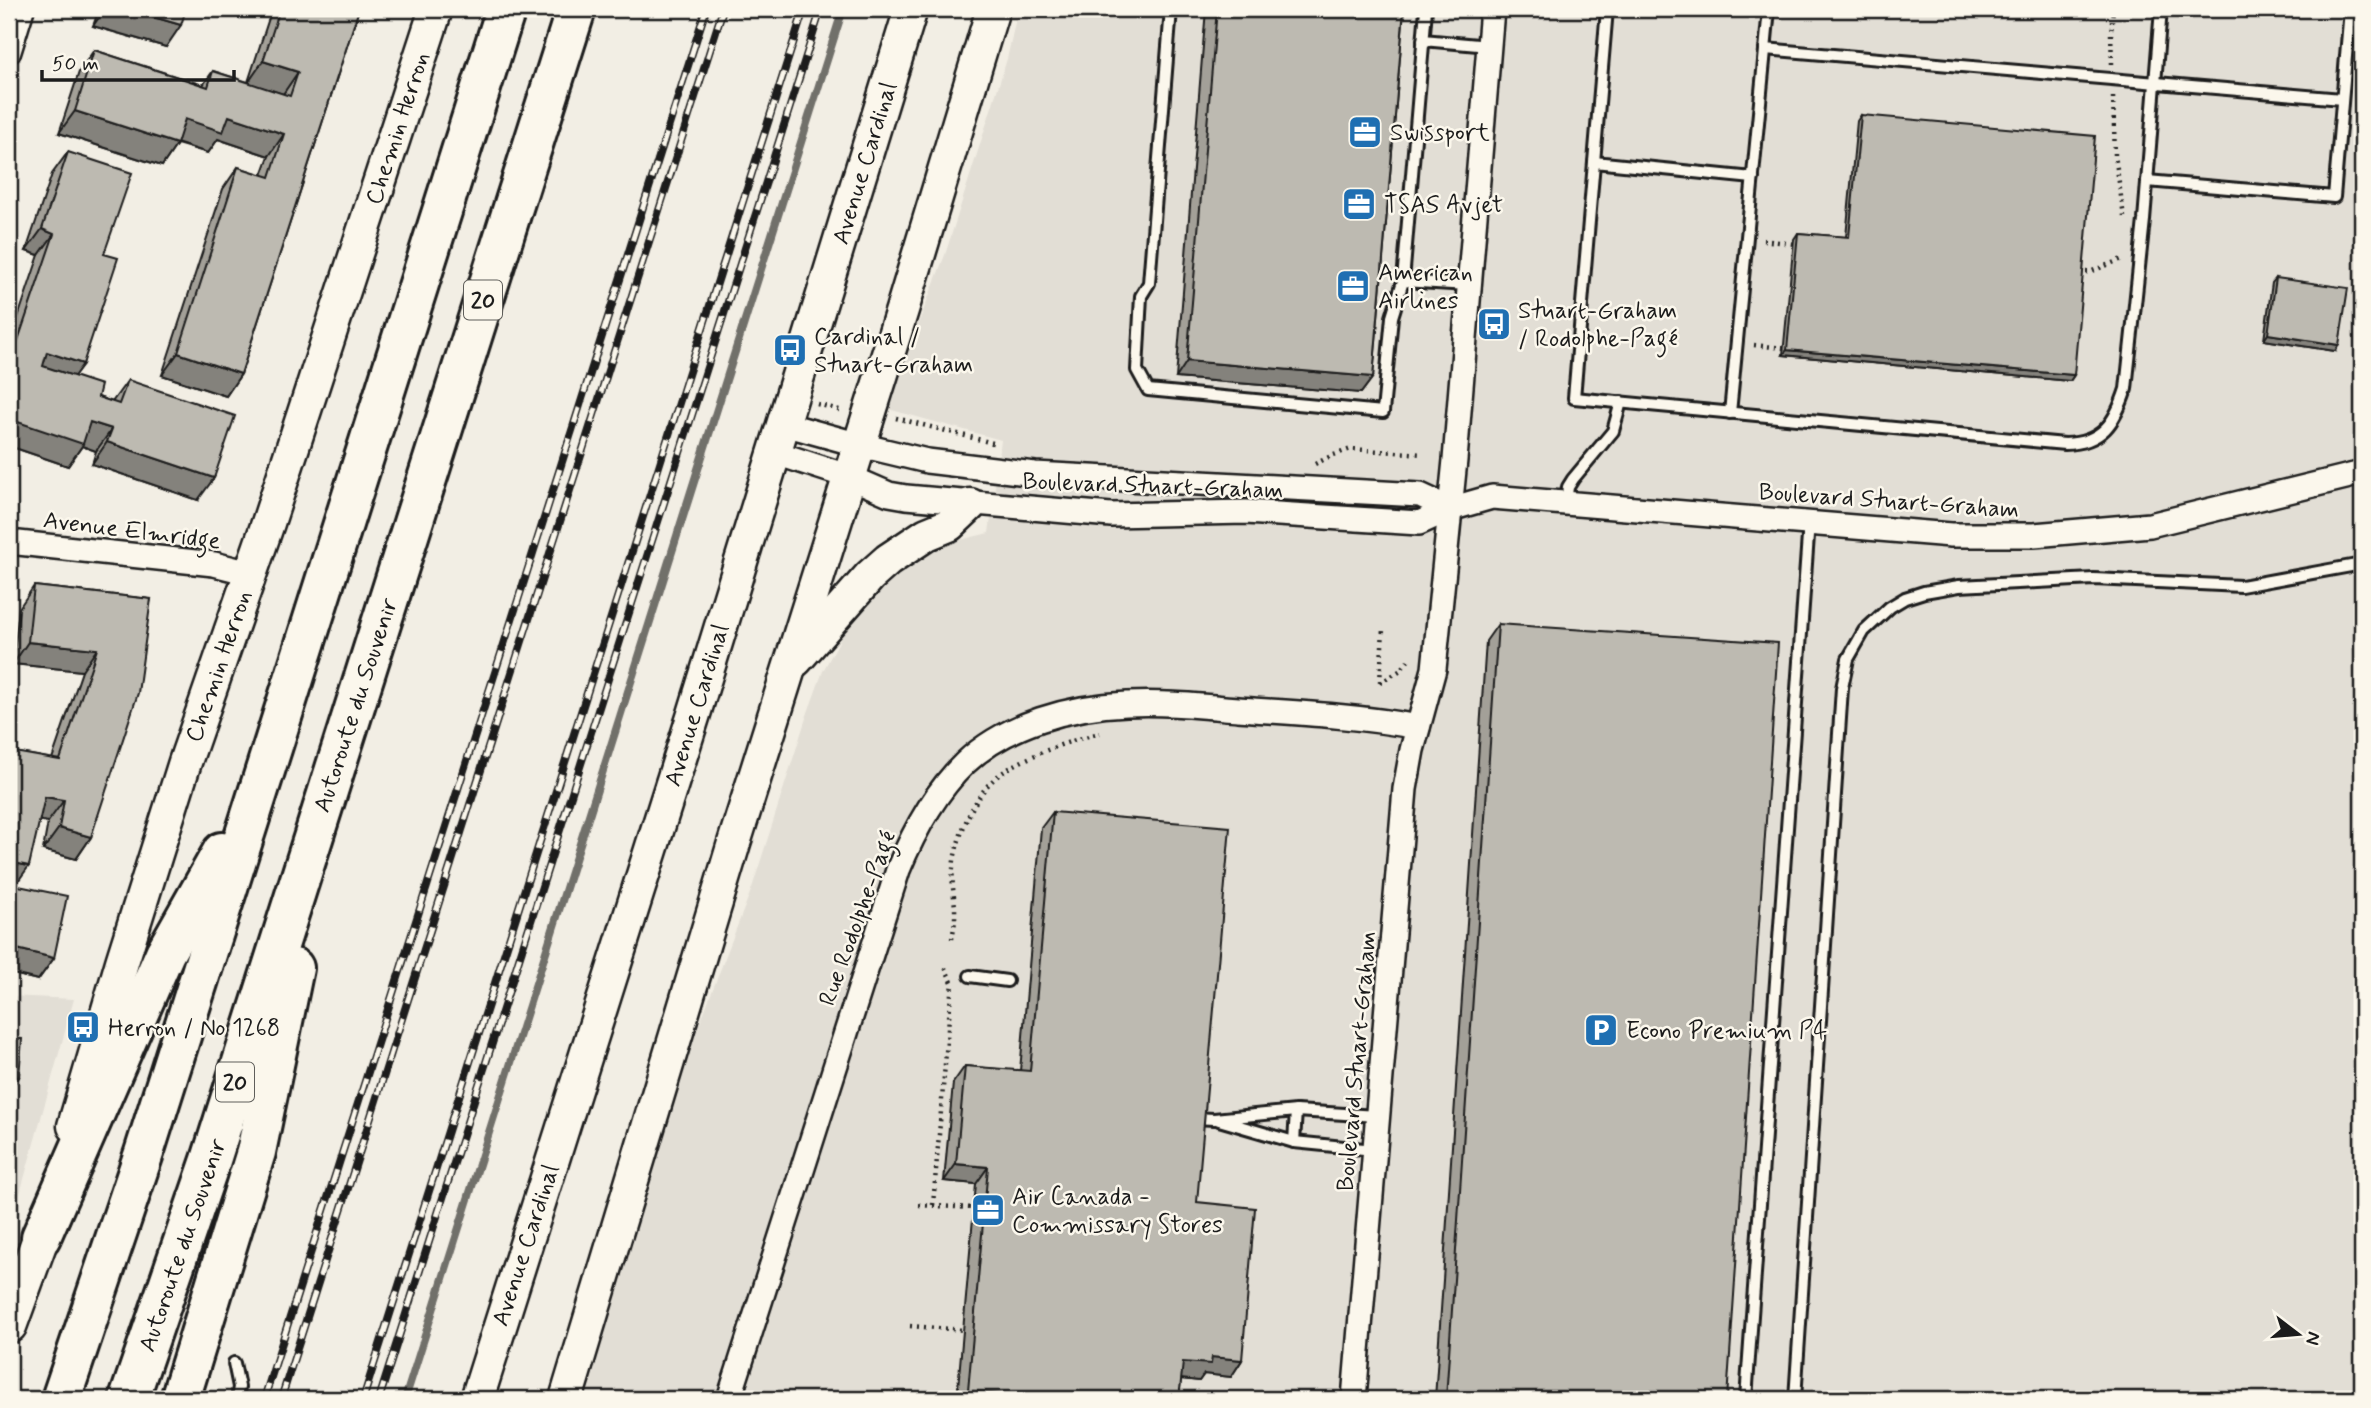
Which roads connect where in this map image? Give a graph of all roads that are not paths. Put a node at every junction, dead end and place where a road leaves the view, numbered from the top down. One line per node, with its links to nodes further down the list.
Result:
1 (22, 9): 17 (street)
2 (436, 9): 37 (main road, Chemin Herron)
3 (506, 9): 41 (highway)
4 (576, 9): 40 (highway, Autoroute du Souvenir / 20)
5 (911, 9): 27 (main road, Avenue Cardinal)
6 (993, 9): 28 (main road)
7 (1171, 9): 23 (lane)
8 (1426, 9): 14 (lane)
9 (1492, 9): 15 (street)
10 (1607, 9): 20 (lane)
11 (1769, 9): 16 (lane)
12 (2161, 9): 18 (lane)
13 (2350, 9): 19 (lane)
14 (1423, 40): 15 (lane); 23 (lane)
15 (1489, 46): 24 (street)
16 (1765, 49): 18 (lane); 21 (lane)
17 (9, 51)
18 (2155, 82): 19 (lane); 22 (lane)
19 (2342, 99): 22 (lane)
20 (1594, 162): 21 (lane); 25 (lane)
21 (1753, 178): 26 (lane)
22 (2147, 181): 26 (lane)
23 (1404, 281): 24 (lane)
24 (1468, 285): 33 (street)
25 (1621, 402): 26 (lane); 31 (lane)
26 (1730, 413)
27 (784, 425): 28 (street, Boulevard Stuart-Graham); 30 (street, Boulevard Stuart-Graham); 57 (main road, Avenue Cardinal)
28 (860, 445): 30 (main road); 33 (street, Boulevard Stuart-Graham)
29 (2362, 473): 34 (street, Boulevard Stuart-Graham)
30 (850, 477): 32 (street, Boulevard Stuart-Graham); 38 (main road)
31 (1566, 502): 33 (street, Boulevard Stuart-Graham); 34 (street, Boulevard Stuart-Graham)
32 (970, 505): 33 (street, Boulevard Stuart-Graham); 38 (main road)
33 (1450, 509): 39 (street)
34 (1809, 522): 61 (lane)
35 (9, 542): 37 (street, Avenue Elmridge)
36 (2362, 564): 62 (lane)
37 (250, 573): 50 (main road, Chemin Herron)
38 (790, 666): 58 (main road)
39 (1418, 727): 45 (street, Boulevard Stuart-Graham); 59 (street, Rue Rodolphe-Pagé)
40 (336, 764): 54 (highway, Autoroute du Souvenir / 20); 55 (highway)
41 (260, 783): 50 (highway); 53 (highway)
42 (970, 976): 43 (lane)
43 (1007, 981)
44 (1296, 1111): 45 (lane); 47 (lane); 48 (lane)
45 (1377, 1116): 49 (street, Boulevard Stuart-Graham)
46 (1194, 1118): 47 (lane)
47 (1214, 1119): 48 (lane)
48 (1294, 1142): 49 (lane)
49 (1374, 1150): 60 (street, Boulevard Stuart-Graham)
50 (41, 1237): 51 (main road, Chemin Herron)
51 (9, 1325)
52 (234, 1363): 56 (lane)
53 (61, 1399)
54 (129, 1399)
55 (180, 1399)
56 (237, 1399)
57 (477, 1399)
58 (566, 1399)
59 (729, 1399)
60 (1354, 1399)
61 (1746, 1399)
62 (1794, 1399)

